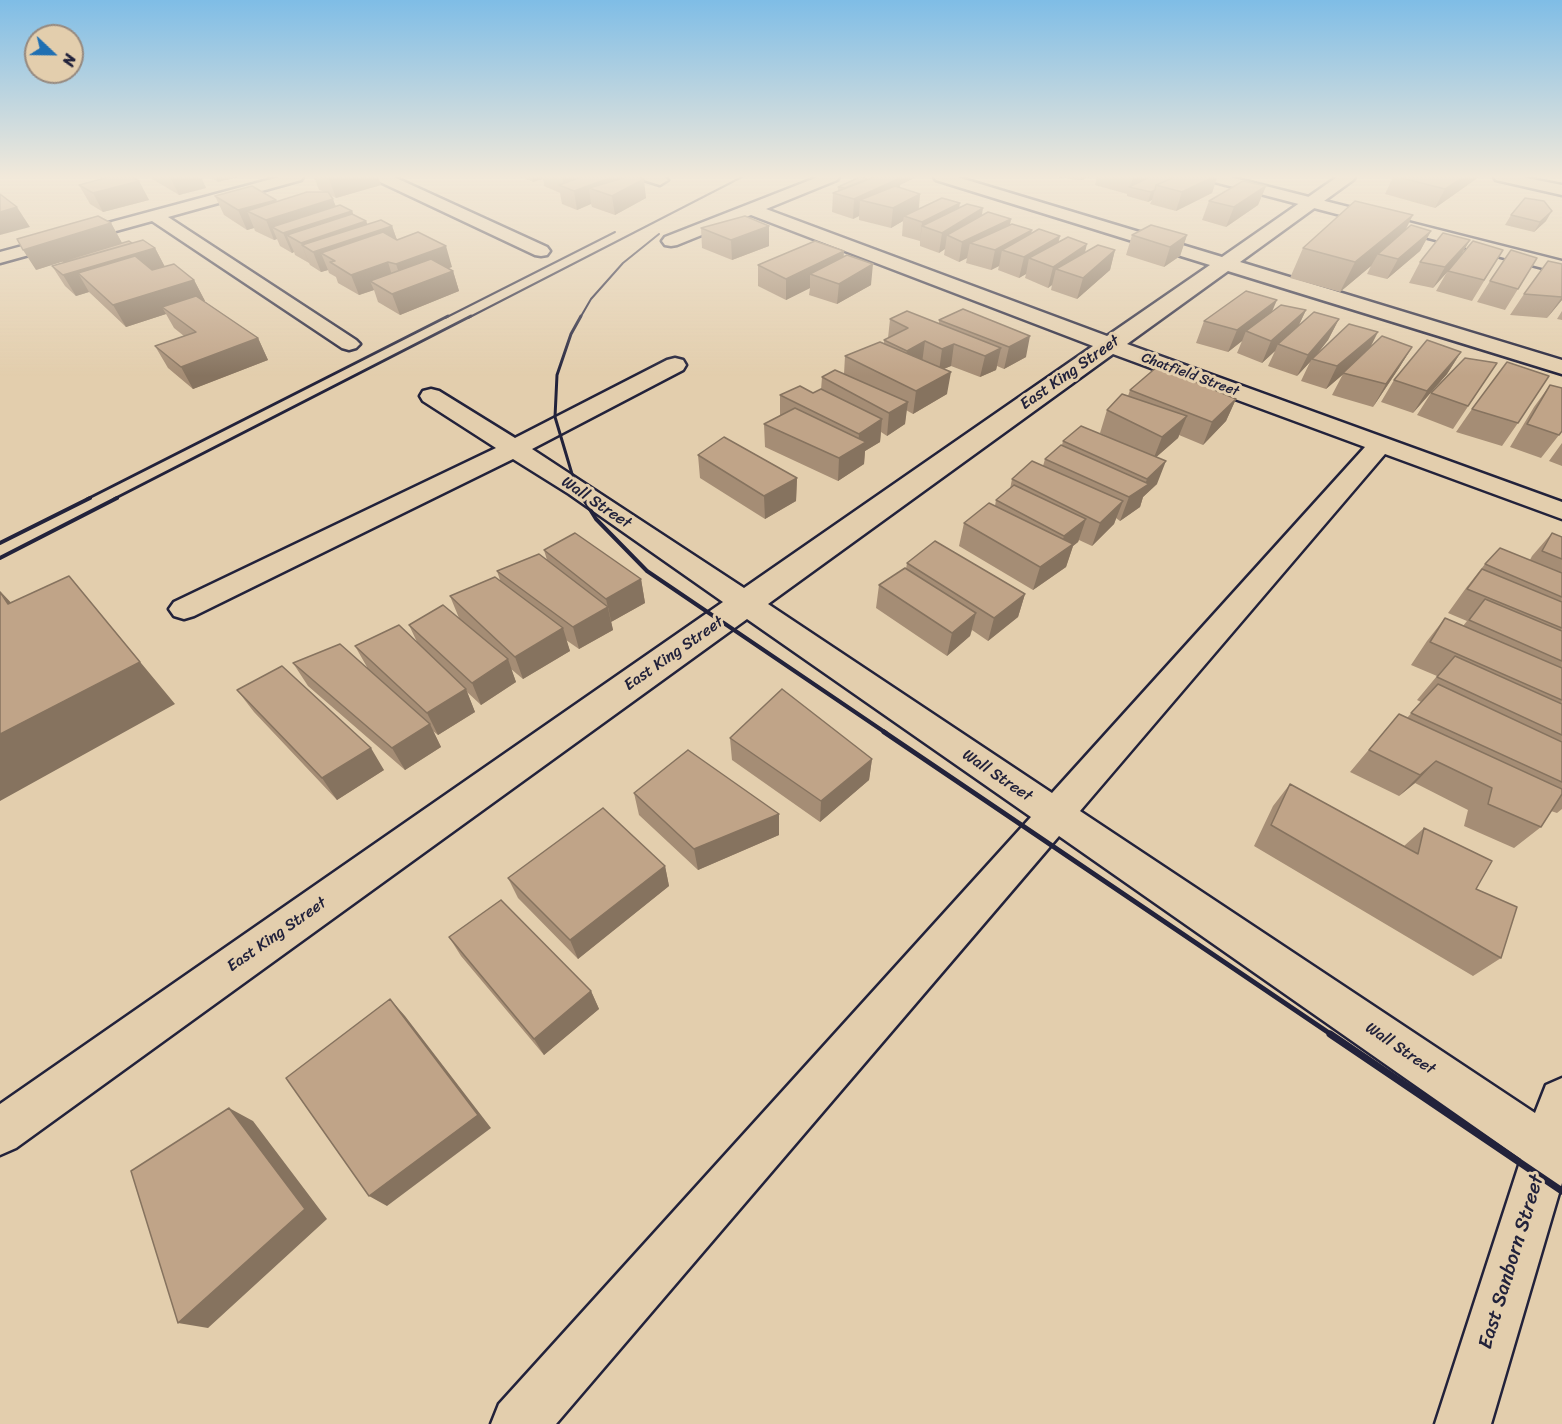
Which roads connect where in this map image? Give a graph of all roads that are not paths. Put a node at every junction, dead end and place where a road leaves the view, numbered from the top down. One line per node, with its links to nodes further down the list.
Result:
1 (52, 243): 9 (street)
2 (197, 243): 12 (street)
3 (525, 243): 8 (street)
4 (842, 243): 13 (street, Chatfield Street)
5 (1157, 243): 10 (street)
6 (1252, 243): 10 (street, East King Street)
7 (1469, 243): 11 (street)
8 (541, 251)
9 (0, 258)
10 (1223, 264): 13 (street, East King Street); 15 (street)
11 (1562, 267)
12 (349, 344)
13 (1110, 345): 17 (street, Chatfield Street); 20 (street, East King Street)
14 (675, 365): 18 (street)
15 (1562, 367)
16 (431, 396): 18 (street, Wall Street)
17 (1380, 445): 19 (street, Chatfield Street); 22 (street)
18 (513, 449): 20 (street, Wall Street); 21 (street)
19 (1562, 511)
20 (744, 604): 22 (street, Wall Street); 24 (street, East King Street)
21 (184, 609)
22 (1055, 815): 25 (street, Wall Street); 26 (street)
23 (1562, 1101): 25 (street, East Sanborn Street)
24 (0, 1132)
25 (1554, 1154): 27 (street, East Sanborn Street)
26 (519, 1424)
27 (1463, 1424)

